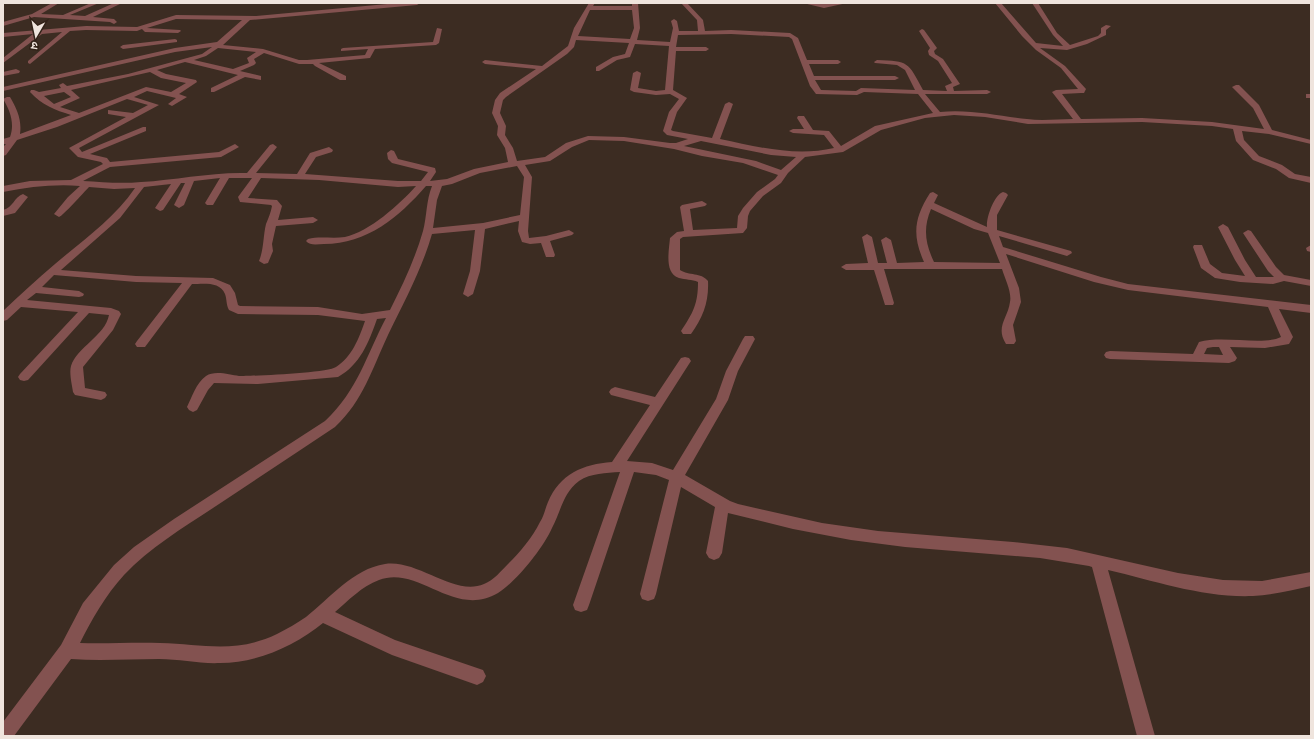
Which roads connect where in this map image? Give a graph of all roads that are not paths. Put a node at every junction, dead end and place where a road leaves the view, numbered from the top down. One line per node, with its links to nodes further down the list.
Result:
1 (56, 3): 13 (street)
2 (96, 3): 14 (street)
3 (119, 3): 15 (street)
4 (417, 3): 10 (street)
5 (684, 3): 28 (street)
6 (806, 3): 7 (street)
7 (844, 3)
8 (998, 3): 35 (street)
9 (1036, 3): 38 (street)
10 (385, 5): 16 (street)
11 (590, 5): 12 (street); 30 (street)
12 (635, 5): 32 (street)
13 (34, 15): 14 (street); 18 (street)
14 (65, 16): 15 (street)
15 (87, 18): 20 (street)
16 (248, 18): 22 (street); 33 (street)
17 (674, 21): 27 (street)
18 (3, 24)
19 (1108, 26): 38 (street)
20 (106, 27): 21 (street); 22 (street)
21 (69, 29): 26 (street); 45 (street)
22 (137, 29): 24 (street)
23 (439, 29): 37 (street)
24 (178, 31)
25 (922, 31): 73 (street)
26 (40, 32): 29 (street); 43 (street)
27 (675, 33): 28 (street); 34 (street)
28 (702, 33): 48 (street)
29 (3, 35)
30 (574, 38): 32 (street); 51 (street)
31 (130, 39): 36 (street)
32 (633, 42): 34 (street); 52 (street)
33 (218, 45): 40 (street); 41 (street); 44 (street)
34 (673, 46): 39 (street); 71 (street)
35 (1035, 46): 38 (street); 87 (street)
36 (123, 47): 41 (street); 41 (street)
37 (372, 47): 42 (street); 42 (street)
38 (1068, 48)
39 (706, 49)
40 (264, 51): 46 (street); 55 (street)
41 (125, 58): 59 (street)
42 (343, 60): 46 (street)
43 (3, 61)
44 (185, 61): 53 (street); 55 (street)
45 (30, 62)
46 (315, 62): 61 (street)
47 (485, 62): 51 (street)
48 (805, 62): 49 (street); 62 (street)
49 (838, 62)
50 (877, 62): 72 (street)
51 (543, 68): 111 (street)
52 (599, 68)
53 (151, 70): 68 (street); 75 (street)
54 (16, 71): 57 (street)
55 (233, 71): 58 (street)
56 (637, 73): 71 (street)
57 (3, 74)
58 (244, 74): 60 (street); 69 (street)
59 (59, 76): 65 (street); 68 (street)
60 (258, 78)
61 (343, 78)
62 (811, 78): 64 (street); 70 (street)
63 (895, 78): 64 (street)
64 (856, 79): 70 (street)
65 (24, 81): 67 (street); 76 (street)
66 (1236, 87): 91 (street)
67 (3, 89)
68 (65, 89): 76 (street); 81 (street)
69 (214, 90)
70 (861, 90): 72 (street)
71 (670, 92): 97 (street)
72 (920, 92): 73 (street); 83 (street)
73 (951, 92): 74 (street)
74 (987, 92)
75 (172, 94): 77 (street); 79 (street)
76 (37, 95): 81 (street)
77 (127, 97): 84 (street); 85 (street)
78 (6, 99): 93 (street)
79 (172, 104)
80 (729, 104): 96 (street)
81 (53, 107): 84 (street)
82 (111, 112): 85 (street)
83 (938, 114): 87 (street); 105 (street)
84 (78, 115): 93 (street)
85 (135, 116): 94 (street)
86 (801, 118): 92 (street)
87 (1079, 121): 88 (street)
88 (1237, 127): 91 (street); 118 (street)
89 (143, 129): 100 (street)
90 (793, 131): 92 (street)
91 (1269, 132): 95 (street)
92 (811, 133): 105 (street)
93 (15, 138): 98 (street); 107 (street)
94 (93, 139): 100 (street); 110 (street)
95 (1297, 139): 99 (street); 106 (street)
96 (715, 140): 97 (street); 109 (street)
97 (690, 141): 101 (street)
98 (3, 142)
99 (1311, 142)
100 (103, 146): 110 (street)
101 (674, 146): 111 (street); 113 (street)
102 (273, 147): 115 (street)
103 (235, 148): 112 (street)
104 (329, 150): 116 (street)
105 (840, 150): 109 (street)
106 (1311, 152)
107 (3, 153)
108 (391, 153): 121 (street)
109 (803, 154): 113 (street)
110 (81, 155): 112 (street)
111 (516, 164): 122 (street); 136 (street)
112 (108, 165): 120 (street)
113 (788, 169): 144 (street)
114 (226, 175): 115 (street); 117 (street); 129 (street)
115 (254, 176): 116 (street); 138 (street)
116 (299, 177): 121 (street)
117 (191, 179): 119 (street); 132 (street)
118 (1311, 180)
119 (178, 181): 124 (street); 133 (street)
120 (73, 182): 123 (street); 125 (street)
121 (423, 183): 122 (street); 149 (street)
122 (438, 183): 141 (street)
123 (87, 184): 124 (street); 135 (street)
124 (140, 185): 160 (street)
125 (3, 189)
126 (933, 194): 131 (street)
127 (1003, 195): 142 (street)
128 (23, 197): 134 (street)
129 (210, 203)
130 (702, 204): 144 (street)
131 (928, 204): 142 (street); 155 (street)
132 (179, 205)
133 (160, 208)
134 (3, 213)
135 (59, 214)
136 (524, 217): 139 (street); 147 (street)
137 (313, 220): 138 (street)
138 (272, 224): 154 (street)
139 (480, 226): 141 (street); 167 (street)
140 (1223, 227): 162 (street)
141 (428, 231): 173 (street)
142 (992, 232): 151 (street); 152 (street)
143 (569, 233): 147 (street)
144 (689, 233): 176 (street)
145 (1248, 233): 161 (street)
146 (867, 237): 159 (street)
147 (544, 239): 153 (street)
148 (886, 240): 156 (street)
149 (311, 241)
150 (1198, 247): 162 (street)
151 (999, 249): 157 (street); 170 (street)
152 (1068, 253)
153 (550, 255)
154 (264, 261)
155 (930, 265): 156 (street); 157 (street)
156 (893, 266): 159 (street)
157 (1006, 266): 178 (street)
158 (846, 267): 159 (street)
159 (876, 267): 169 (street)
160 (52, 272): 163 (street); 165 (street)
161 (1281, 278): 162 (street); 164 (street)
162 (1253, 280)
163 (189, 281): 175 (street); 180 (street)
164 (1311, 283)
165 (34, 289): 166 (street); 168 (street)
166 (79, 294)
167 (468, 294)
168 (18, 303): 172 (street); 174 (street)
169 (889, 303)
170 (1272, 305): 171 (street); 179 (street)
171 (1311, 309)
172 (86, 310): 184 (street); 186 (street)
173 (394, 313): 175 (street); 198 (street)
174 (3, 317)
175 (372, 317): 188 (street)
176 (687, 331)
177 (749, 339): 190 (street)
178 (1010, 341)
179 (1222, 342): 182 (street); 182 (street)
180 (142, 344)
181 (1110, 355): 182 (street)
182 (1198, 357)
183 (685, 361): 187 (street)
184 (24, 377)
185 (615, 392): 187 (street)
186 (101, 395)
187 (658, 402): 189 (street)
188 (193, 407)
189 (622, 467): 190 (street); 196 (street); 197 (street)
190 (677, 476): 191 (street); 195 (street)
191 (722, 505): 192 (street); 193 (street)
192 (714, 553)
193 (1098, 561): 194 (street); 201 (street)
194 (1311, 579)
195 (648, 594)
196 (581, 605)
197 (321, 614): 198 (street); 199 (street)
198 (67, 651): 200 (street)
199 (477, 676)
200 (3, 736)
201 (1146, 736)

